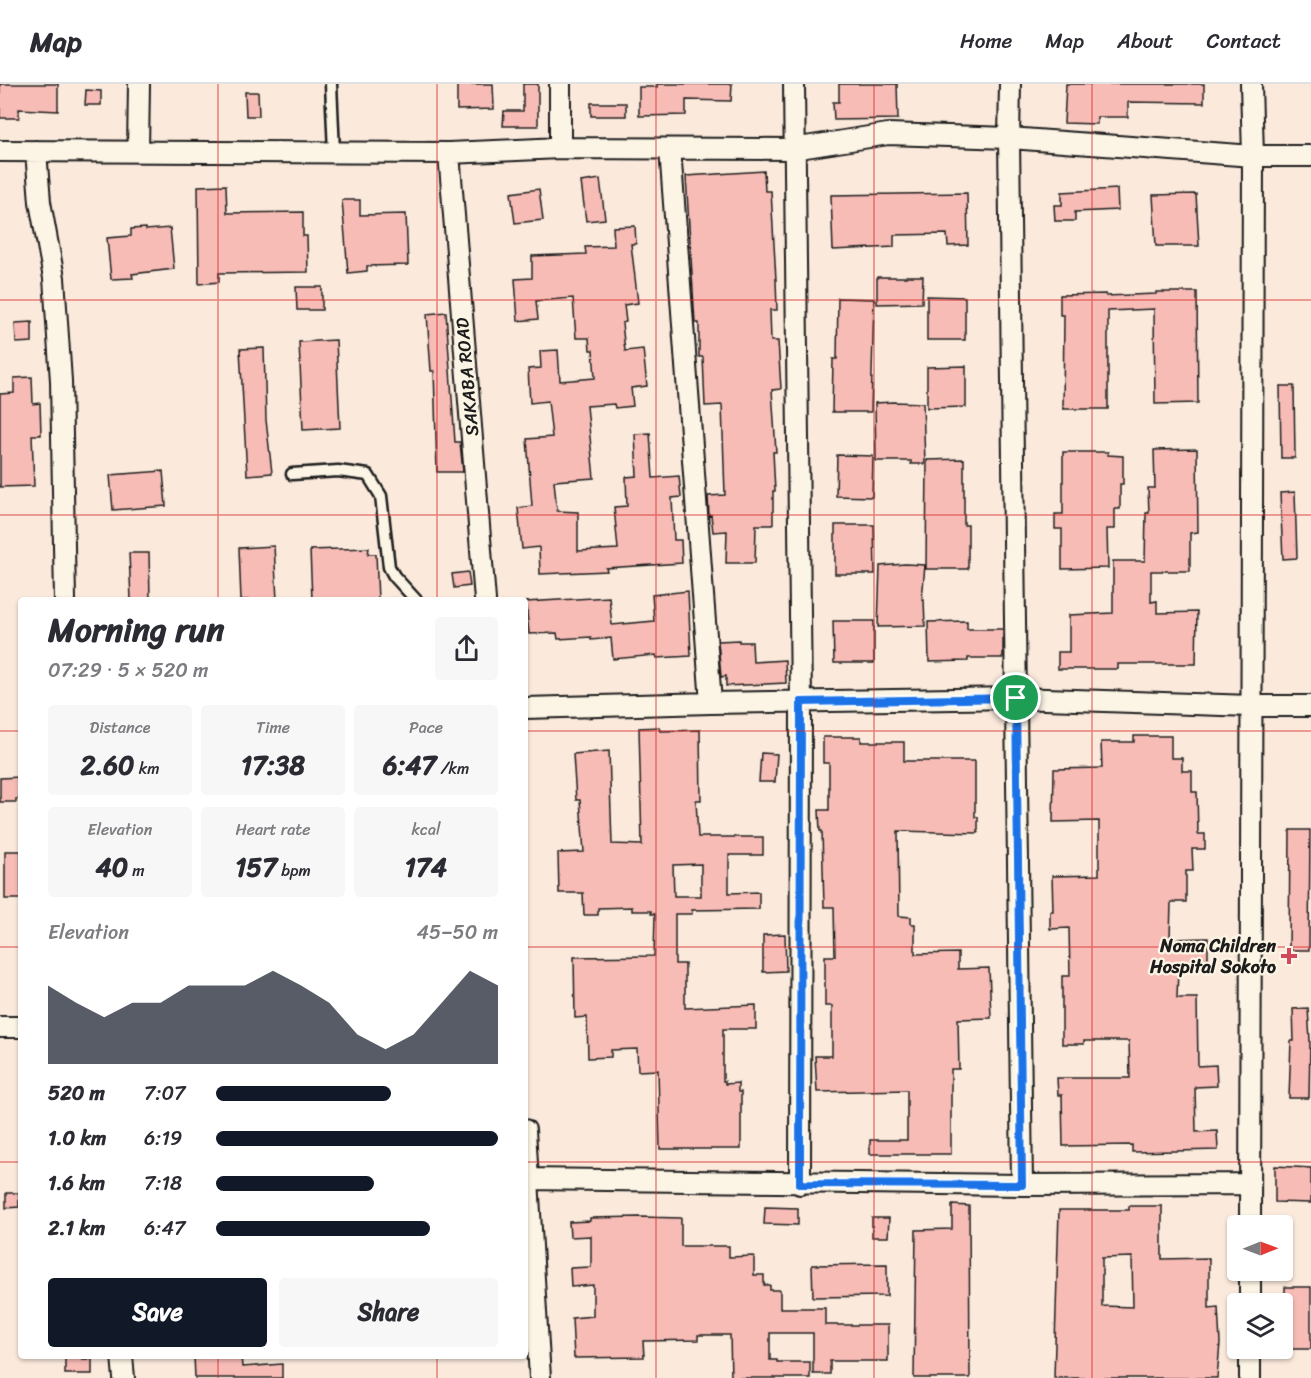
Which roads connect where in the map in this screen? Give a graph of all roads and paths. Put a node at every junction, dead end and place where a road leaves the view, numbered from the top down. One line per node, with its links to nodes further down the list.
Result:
1 (139, 84): 13 (street)
2 (331, 84): 14 (lane)
3 (560, 84): 8 (street)
4 (794, 84): 10 (street)
5 (1011, 84): 7 (street)
6 (1251, 84): 16 (street)
7 (1009, 138): 10 (street); 16 (street); 22 (street)
8 (560, 148): 9 (street); 15 (street)
9 (670, 149): 10 (street); 24 (street)
10 (793, 149): 23 (street)
11 (0, 151): 12 (street)
12 (36, 151): 13 (street); 19 (street)
13 (138, 151): 14 (street)
14 (334, 152): 15 (street)
15 (449, 153): 21 (street, SAKABA ROAD)
16 (1253, 156): 17 (street); 25 (street)
17 (1311, 156)
18 (292, 474): 20 (lane)
19 (65, 597)
20 (414, 597)
21 (485, 597)
22 (1016, 698): 23 (street); 25 (street); 33 (street)
23 (801, 702): 24 (street); 31 (street)
24 (711, 703): 27 (street)
25 (1251, 706): 26 (street); 32 (street)
26 (1311, 706)
27 (528, 708)
28 (18, 1027): 29 (street)
29 (0, 1028)
30 (528, 1179): 31 (street)
31 (800, 1184): 33 (street)
32 (1250, 1184): 33 (street); 35 (street)
33 (1022, 1185)
34 (528, 1194): 39 (street)
35 (1250, 1215)
36 (122, 1359): 38 (street)
37 (1250, 1359): 40 (street)
38 (124, 1378)
39 (540, 1378)
40 (1250, 1378)

